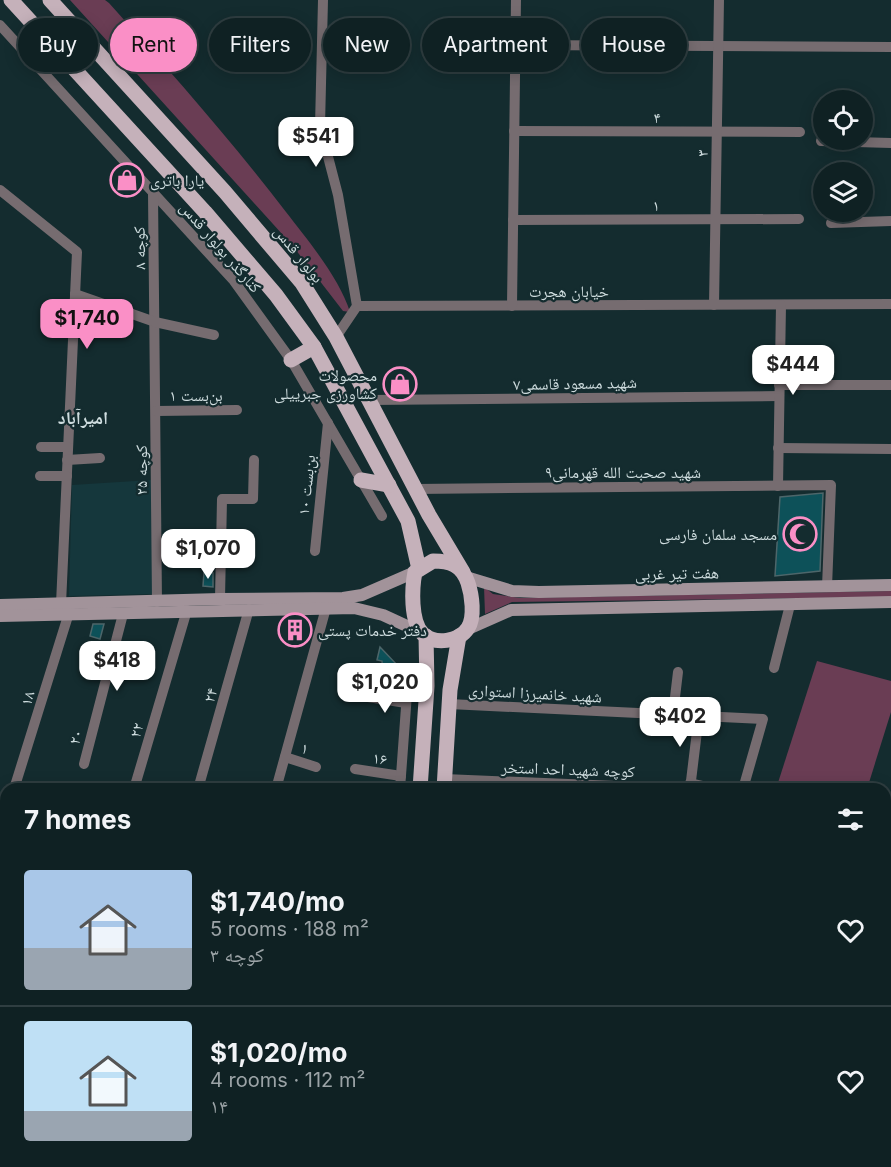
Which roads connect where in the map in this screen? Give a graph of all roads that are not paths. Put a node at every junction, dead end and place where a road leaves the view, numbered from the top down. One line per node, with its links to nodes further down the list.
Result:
1 (11, 0): 33 (main road)
2 (50, 0): 32 (main road, بولوار قدس)
3 (323, 0): 28 (street)
4 (516, 0): 6 (street)
5 (719, 0): 9 (street, ۳)
6 (516, 18)
7 (0, 25): 18 (street, کنارگذر بولوار قدس)
8 (569, 45): 9 (street)
9 (718, 46): 10 (street); 13 (street, ۳)
10 (891, 47)
11 (515, 72): 12 (street)
12 (514, 131): 13 (street, ۴); 20 (street)
13 (717, 132): 14 (street, ۴); 21 (street, ۳)
14 (800, 132)
15 (873, 142): 16 (street)
16 (891, 143)
17 (0, 190): 24 (street)
18 (153, 193): 30 (street, کوچه ۸); 34 (street, کنارگذر بولوار قدس)
19 (799, 219): 21 (street, ۱)
20 (513, 220): 21 (street, ۱); 29 (street)
21 (716, 220): 26 (street, ۳)
22 (891, 221): 23 (street)
23 (831, 223)
24 (75, 294): 30 (street); 42 (street)
25 (891, 304): 27 (street, خیابان هجرت)
26 (714, 305): 27 (street, خیابان هجرت); 29 (street, خیابان هجرت)
27 (781, 305): 36 (street)
28 (357, 306): 29 (street, خیابان هجرت); 32 (street)
29 (512, 306)
30 (155, 322): 31 (street); 39 (street, کوچه ۸)
31 (214, 335)
32 (336, 337): 37 (main road, بولوار قدس)
33 (314, 347): 34 (main road); 51 (main road)
34 (291, 360): 40 (street, کنارگذر بولوار قدس)
35 (891, 385): 36 (street, شهید مسعود قاسمی۷)
36 (779, 391): 37 (street, شهید مسعود قاسمی۷); 43 (street)
37 (370, 400): 53 (main road, بولوار قدس)
38 (237, 410): 39 (street, بن‌بست ۱)
39 (156, 411): 63 (street, کوچه ۲۵)
40 (328, 423): 50 (street, کنارگذر بولوار قدس); 57 (street, بن‌بست ۱۰)
41 (40, 447): 42 (street)
42 (68, 447): 46 (street)
43 (778, 448): 44 (street); 52 (street)
44 (891, 449)
45 (100, 458): 46 (street)
46 (67, 460): 49 (street)
47 (255, 460): 62 (street)
48 (40, 476): 49 (street)
49 (66, 476): 66 (street)
50 (361, 480): 51 (main road); 55 (street, کنارگذر بولوار قدس)
51 (389, 484): 56 (main road)
52 (778, 486): 53 (street, شهید صحبت الله قهرمانی۹); 61 (street, شهید صحبت الله قهرمانی۹)
53 (415, 489): 54 (main road, بولوار قدس)
54 (429, 515): 56 (main road); 59 (main road, بولوار قدس)
55 (382, 516)
56 (408, 520): 58 (main road)
57 (315, 551)
58 (417, 570): 59 (main road); 62 (main road); 76 (main road)
59 (464, 574): 61 (main road, هفت تیر غربی); 75 (main road)
60 (891, 585): 61 (main road, هفت تیر غربی)
61 (828, 587)
62 (220, 599): 63 (main road)
63 (157, 602): 69 (main road)
64 (891, 602): 67 (main road, هفت تیر غربی)
65 (0, 604): 66 (main road)
66 (61, 604): 69 (main road)
67 (790, 605): 75 (main road, هفت تیر غربی); 77 (street)
68 (326, 608): 70 (main road); 76 (main road); 88 (street)
69 (94, 609): 72 (main road); 74 (main road)
70 (249, 609): 71 (main road); 95 (street, ۲۴)
71 (187, 610): 72 (main road); 94 (street, ۲۲)
72 (123, 614): 89 (street, ۲۰)
73 (0, 616): 74 (main road)
74 (68, 616): 93 (street, ۱۸)
75 (463, 633): 76 (main road); 82 (main road)
76 (424, 635): 80 (main road)
77 (774, 668)
78 (678, 672): 84 (street)
79 (408, 680): 83 (street)
80 (427, 686): 82 (main road); 86 (main road)
81 (368, 697): 83 (street)
82 (450, 697): 84 (street, شهید خانمیرزا استواری); 99 (main road)
83 (406, 703): 87 (street)
84 (673, 714): 85 (street, شهید خانمیرزا استواری)
85 (699, 716): 100 (street); 101 (street, شهید خانمیرزا استواری)
86 (424, 727): 87 (street); 98 (main road)
87 (403, 745): 92 (street)
88 (285, 757): 90 (street, ۱); 96 (street)
89 (84, 764)
90 (316, 767)
91 (355, 769): 92 (street, ۱۶)
92 (401, 776): 97 (street)
93 (16, 783)
94 (136, 783)
95 (200, 783)
96 (278, 783)
97 (400, 783)
98 (420, 783)
99 (444, 783)
100 (691, 783)
101 (746, 783)

